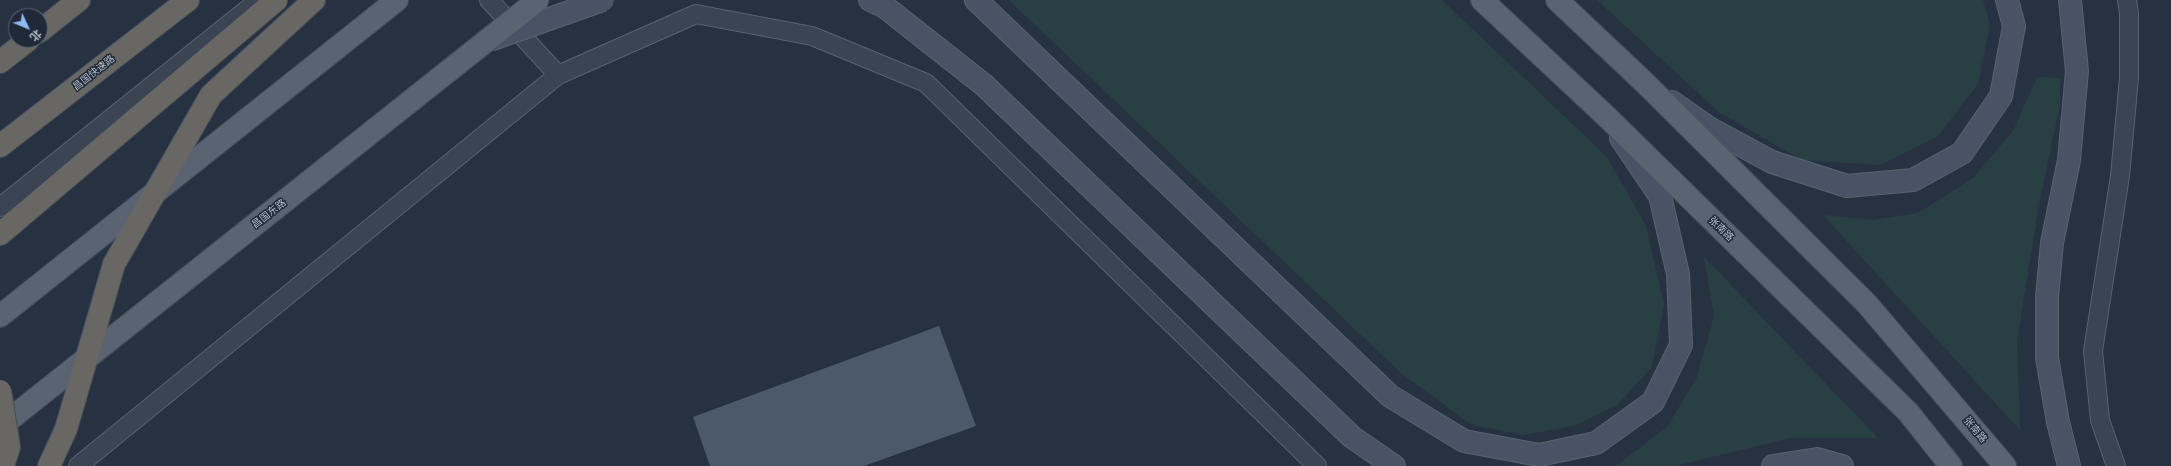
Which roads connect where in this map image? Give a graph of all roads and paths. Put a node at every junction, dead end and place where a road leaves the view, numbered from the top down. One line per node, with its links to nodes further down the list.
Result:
1 (79, 0): 17 (highway)
2 (188, 0): 24 (highway, 昌国快速路)
3 (259, 0): 25 (lane)
4 (276, 0): 26 (highway)
5 (314, 0): 31 (highway)
6 (397, 0): 27 (main road)
7 (489, 0): 21 (lane)
8 (538, 0): 18 (main road, 昌国东路, bridge)
9 (602, 0): 18 (main road, bridge)
10 (976, 0): 23 (main road)
11 (1482, 0): 23 (main road, 张南路)
12 (1558, 0): 22 (main road, 张南路)
13 (2007, 0): 22 (main road)
14 (2070, 0): 39 (main road)
15 (2127, 0): 40 (lane)
16 (878, 3): 34 (main road)
17 (48, 25)
18 (485, 42): 29 (main road, 昌国东路)
19 (18, 48): 20 (highway)
20 (0, 62)
21 (558, 75): 32 (lane); 33 (lane)
22 (1644, 82): 38 (main road, 张南路)
23 (1607, 116): 37 (main road, 张南路)
24 (0, 146)
25 (0, 207)
26 (0, 234)
27 (0, 316)
28 (0, 390): 30 (highway, bridge)
29 (0, 428)
30 (3, 466)
31 (49, 466)
32 (78, 466)
33 (1317, 466)
34 (1394, 466)
35 (1773, 466): 36 (main road)
36 (1842, 466)
37 (1951, 466)
38 (2005, 466)
39 (2070, 466)
40 (2116, 466)

